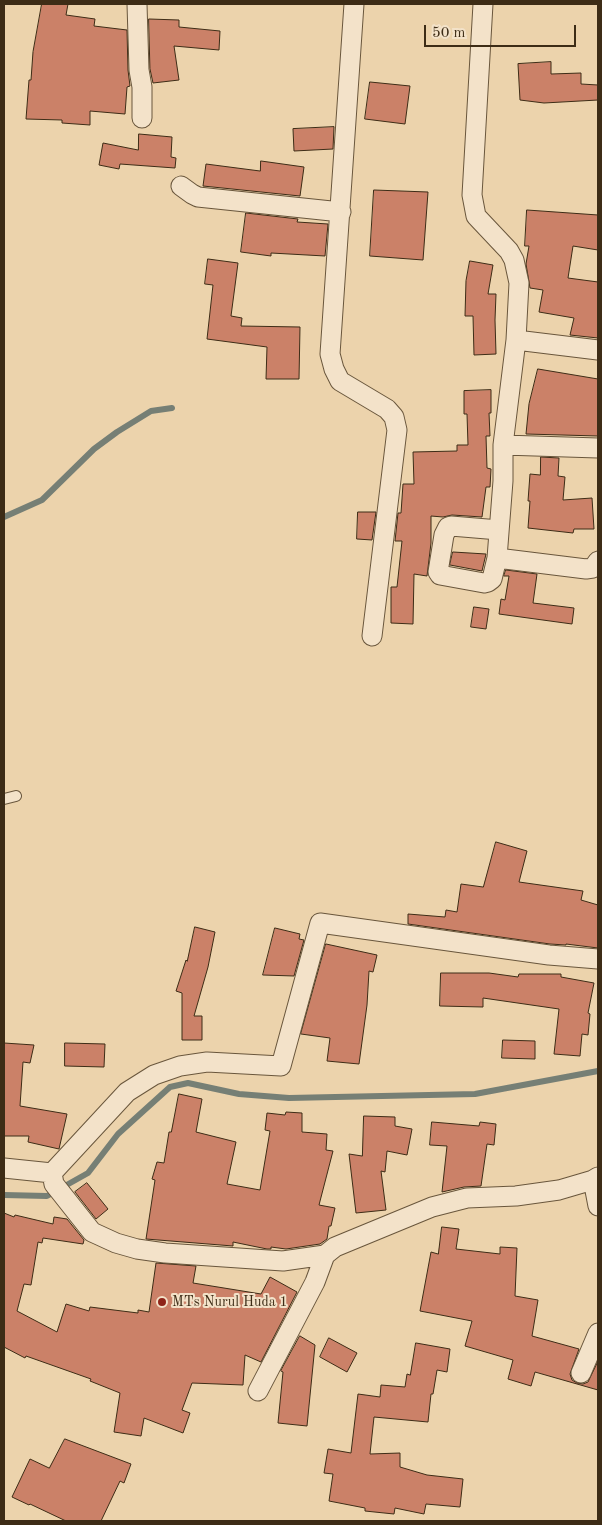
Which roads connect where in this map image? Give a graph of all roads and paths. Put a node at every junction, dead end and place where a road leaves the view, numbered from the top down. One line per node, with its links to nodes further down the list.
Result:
1 (137, 4): 4 (street)
2 (354, 4): 6 (street)
3 (483, 4): 7 (street)
4 (142, 118)
5 (182, 186): 6 (street)
6 (341, 212): 14 (street)
7 (516, 340): 8 (street); 9 (street)
8 (598, 350)
9 (503, 445): 10 (street); 11 (street)
10 (598, 448)
11 (499, 530): 12 (street); 12 (street)
12 (497, 558): 13 (street)
13 (598, 561)
14 (372, 636)
15 (16, 796): 16 (lane)
16 (4, 799)
17 (598, 959): 20 (street)
18 (4, 1168): 20 (street)
19 (596, 1178): 21 (street); 22 (street)
20 (53, 1179): 22 (street)
21 (598, 1206)
22 (325, 1255): 25 (street)
23 (598, 1333): 24 (street)
24 (581, 1373)
25 (258, 1391)

